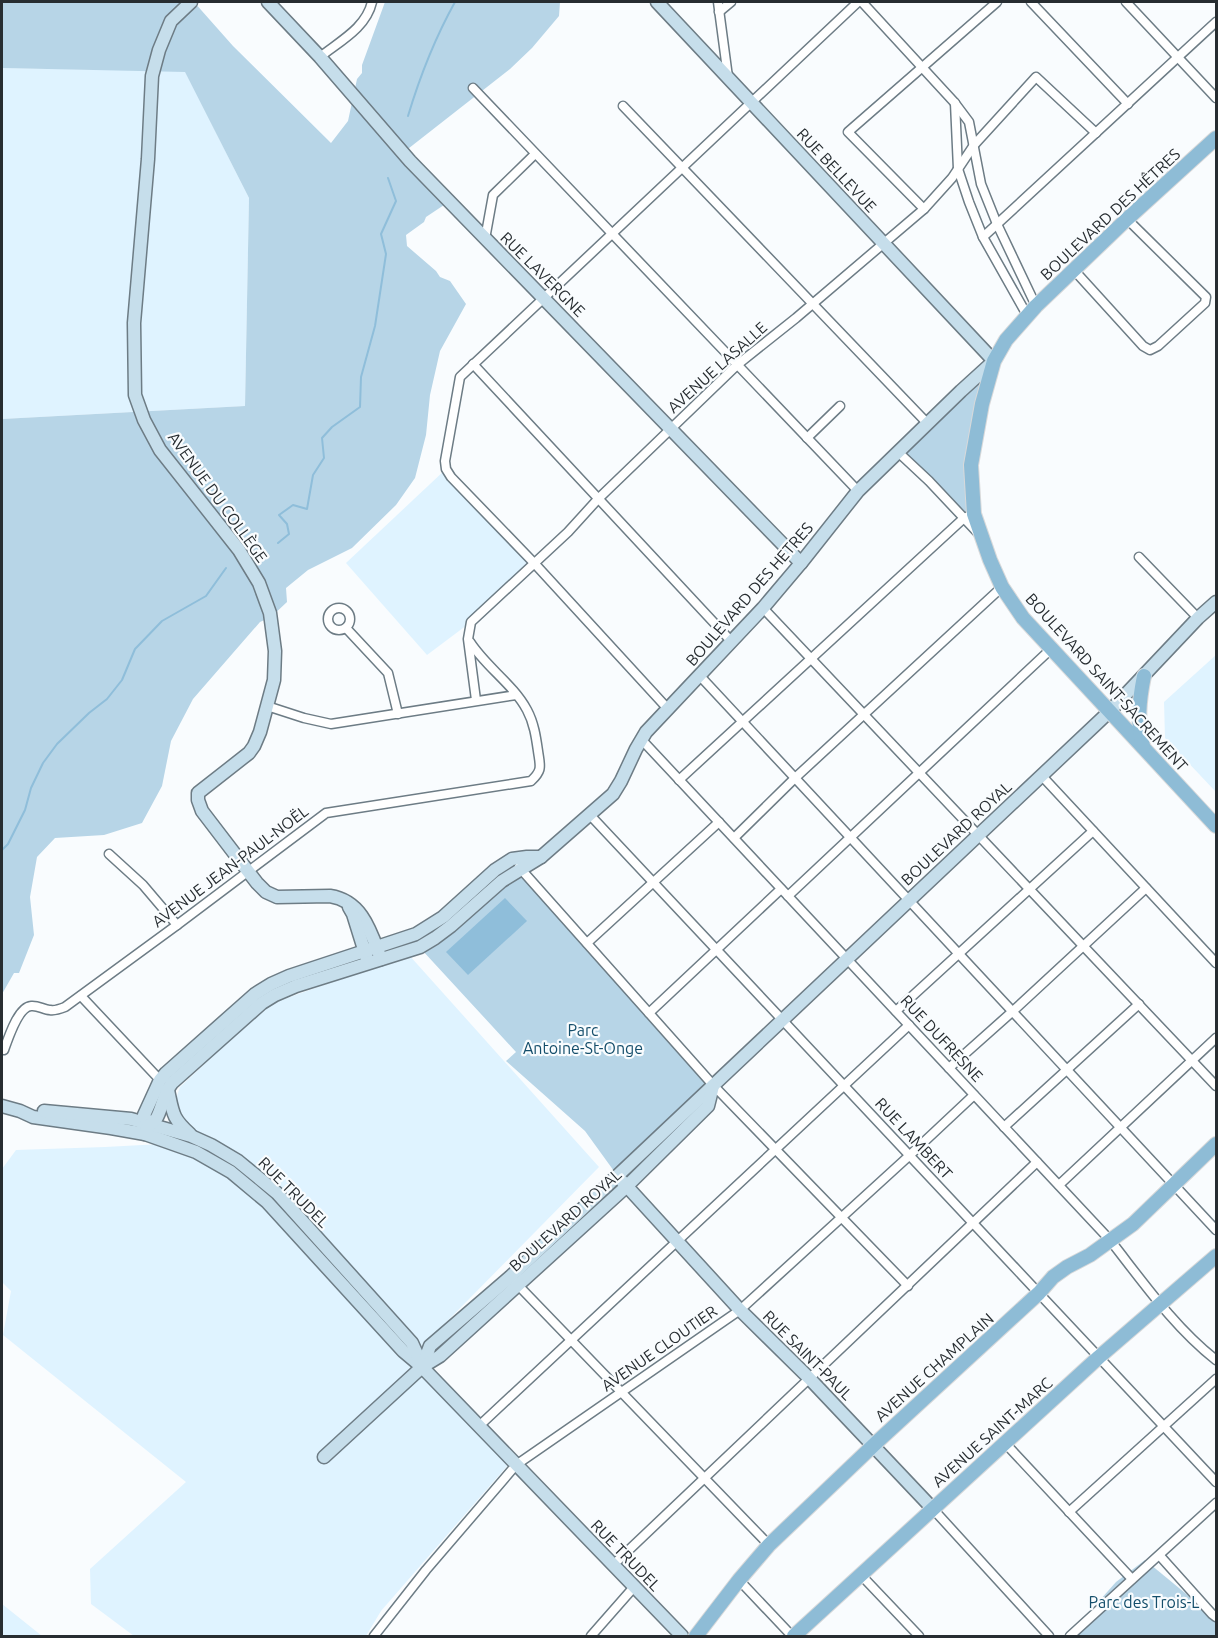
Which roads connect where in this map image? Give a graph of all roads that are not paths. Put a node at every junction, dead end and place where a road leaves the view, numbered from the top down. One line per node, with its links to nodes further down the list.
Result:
1 (191, 2): 67 (street, AVENUE DU COLLÈGE)
2 (268, 2): 13 (street, RUE LAVERGNE)
3 (372, 2): 13 (street)
4 (657, 2): 16 (street, RUE BELLEVUE)
5 (718, 2): 11 (street)
6 (730, 2): 11 (street)
7 (860, 2): 15 (street); 20 (street)
8 (997, 2): 15 (street)
9 (1031, 2): 21 (street)
10 (1126, 2): 14 (street)
11 (719, 12): 16 (street)
12 (1216, 22): 14 (street)
13 (320, 57): 34 (street, RUE LAVERGNE)
14 (1178, 57): 18 (street); 21 (street)
15 (923, 68): 19 (street); 29 (street)
16 (728, 77): 20 (street, RUE BELLEVUE)
17 (473, 88): 26 (street)
18 (1216, 98)
19 (954, 102): 25 (street); 28 (street)
20 (752, 103): 27 (street); 35 (street, RUE BELLEVUE)
21 (1128, 104): 23 (street)
22 (624, 106): 27 (street)
23 (1096, 133): 25 (street, AVENUE LASALLE); 31 (street)
24 (1216, 138): 30 (main road, BOULEVARD DES HÊTRES)
25 (974, 145): 28 (street, AVENUE LASALLE); 31 (street)
26 (535, 154): 32 (street); 34 (street)
27 (682, 168): 32 (street); 38 (street)
28 (958, 169): 29 (street, AVENUE LASALLE); 33 (street)
29 (924, 209): 35 (street, AVENUE LASALLE)
30 (1127, 219): 36 (main road, BOULEVARD DES HÊTRES); 36 (street)
31 (997, 224): 33 (street); 39 (street)
32 (612, 235): 37 (street); 42 (street)
33 (983, 237): 39 (street)
34 (485, 239): 37 (street, RUE LAVERGNE)
35 (883, 243): 38 (street, AVENUE LASALLE); 40 (street, RUE BELLEVUE)
36 (1073, 269): 39 (main road, BOULEVARD DES HÊTRES)
37 (545, 299): 41 (street); 45 (street, RUE LAVERGNE)
38 (812, 303): 42 (street, AVENUE LASALLE); 44 (street)
39 (1032, 310): 40 (main road, BOULEVARD SAINT-SACREMENT)
40 (994, 361): 44 (street, BOULEVARD DES HETRES); 50 (main road, BOULEVARD SAINT-SACREMENT)
41 (473, 364): 49 (street); 53 (street)
42 (737, 365): 45 (street, AVENUE LASALLE); 46 (street)
43 (840, 406): 46 (street)
44 (928, 424): 47 (street, BOULEVARD DES HETRES)
45 (670, 429): 49 (street, AVENUE LASALLE); 52 (street, RUE LAVERGNE)
46 (807, 438): 48 (street)
47 (898, 452): 48 (street, BOULEVARD DES HETRES); 50 (street)
48 (858, 491): 52 (street, BOULEVARD DES HETRES)
49 (598, 499): 53 (street, AVENUE LASALLE); 60 (street)
50 (969, 516): 54 (main road, BOULEVARD SAINT-SACREMENT); 62 (street)
51 (1139, 557): 57 (street)
52 (801, 563): 56 (street, BOULEVARD DES HETRES)
53 (535, 564): 59 (street, AVENUE LASALLE); 68 (street)
54 (1002, 587): 61 (main road, BOULEVARD SAINT-SACREMENT); 71 (street)
55 (1216, 602): 57 (street, BOULEVARD ROYAL)
56 (763, 608): 60 (street, BOULEVARD DES HETRES); 62 (street)
57 (1198, 618): 64 (street, BOULEVARD ROYAL)
58 (346, 628): 70 (street)
59 (468, 639): 65 (street, AVENUE JEAN-PAUL-NOËL); 66 (street)
60 (731, 641): 63 (street, BOULEVARD DES HETRES)
61 (1052, 648): 69 (main road, BOULEVARD SAINT-SACREMENT); 75 (street)
62 (811, 659): 71 (street); 72 (street)
63 (700, 676): 68 (street, BOULEVARD DES HETRES); 72 (street)
64 (1144, 676): 69 (street, BOULEVARD ROYAL); 74 (main road)
65 (516, 695): 66 (street); 88 (street, AVENUE JEAN-PAUL-NOËL)
66 (476, 700): 70 (street)
67 (267, 706): 70 (street); 88 (street, AVENUE DU COLLÈGE)
68 (668, 709): 73 (street, BOULEVARD DES HETRES)
69 (1110, 711): 74 (main road, BOULEVARD SAINT-SACREMENT); 76 (street, BOULEVARD ROYAL)
70 (398, 714)
71 (864, 715): 75 (street); 77 (street)
72 (742, 722): 77 (street); 78 (street)
73 (641, 740): 78 (street, RUE DUFRESNE); 79 (street, BOULEVARD DES HETRES)
74 (1143, 746): 81 (main road, BOULEVARD SAINT-SACREMENT)
75 (919, 773): 83 (street); 84 (street)
76 (1041, 775): 82 (street); 83 (street, BOULEVARD ROYAL)
77 (795, 778): 84 (street); 85 (street)
78 (679, 780): 80 (street, RUE DUFRESNE)
79 (590, 815): 87 (street, BOULEVARD DES HETRES); 89 (street, RUE LAMBERT)
80 (719, 822): 85 (street, RUE DUFRESNE); 89 (street)
81 (1216, 826)
82 (1093, 831): 90 (street); 91 (street)
83 (978, 835): 90 (street); 93 (street, BOULEVARD ROYAL)
84 (850, 837): 92 (street); 93 (street)
85 (734, 838): 92 (street, RUE DUFRESNE)
86 (109, 854): 94 (street)
87 (516, 864): 95 (street); 99 (street, BOULEVARD DES HETRES)
88 (248, 872): 94 (street, AVENUE JEAN-PAUL-NOËL); 99 (street, AVENUE DU COLLÈGE)
89 (653, 882): 95 (street); 97 (street, RUE LAMBERT)
90 (1029, 888): 96 (street); 98 (street)
91 (1146, 888): 96 (street); 101 (street)
92 (785, 892): 97 (street); 100 (street, RUE DUFRESNE)
93 (909, 900): 98 (street); 100 (street, BOULEVARD ROYAL)
94 (177, 925): 102 (street, AVENUE JEAN-PAUL-NOËL)
95 (587, 943): 106 (street)
96 (1083, 945): 103 (street); 105 (street)
97 (717, 950): 106 (street); 107 (street, RUE LAMBERT)
98 (958, 953): 104 (street); 105 (street)
99 (373, 955): 114 (street, BOULEVARD DES HETRES)
100 (847, 958): 104 (street, RUE DUFRESNE); 107 (street, BOULEVARD ROYAL)
101 (1216, 963)
102 (81, 996): 110 (street, AVENUE JEAN-PAUL-NOËL); 114 (street)
103 (1139, 1005): 111 (street); 113 (street)
104 (896, 1011): 108 (street, RUE DUFRESNE)
105 (1013, 1011): 112 (street); 113 (street)
106 (649, 1013): 115 (street)
107 (782, 1020): 115 (street, BOULEVARD ROYAL); 116 (street, RUE LAMBERT)
108 (909, 1025): 112 (street, RUE DUFRESNE); 116 (street)
109 (1216, 1038): 111 (street)
110 (4, 1050)
111 (1192, 1060): 117 (street); 121 (street)
112 (949, 1068): 118 (street, RUE DUFRESNE)
113 (1067, 1070): 120 (street); 121 (street)
114 (164, 1084): 122 (street, BOULEVARD DES HETRES); 123 (street)
115 (713, 1085): 125 (street); 128 (street, BOULEVARD ROYAL); 131 (street, BOULEVARD ROYAL)
116 (844, 1085): 125 (street); 126 (street, RUE LAMBERT)
117 (1216, 1086)
118 (974, 1095): 120 (street, RUE DUFRESNE); 126 (street, AVENUE CLOUTIER)
119 (2, 1106): 122 (street, RUE TRUDEL)
120 (1004, 1127): 127 (street, RUE DUFRESNE)
121 (1121, 1127): 129 (street); 130 (street)
122 (146, 1129): 123 (street, RUE TRUDEL); 146 (street, RUE TRUDEL)
123 (193, 1137): 146 (street, RUE TRUDEL)
124 (1216, 1144): 130 (main road, AVENUE CHAMPLAIN)
125 (776, 1149): 132 (street); 136 (street)
126 (910, 1155): 132 (street, AVENUE CLOUTIER); 133 (street, RUE LAMBERT)
127 (1037, 1162): 129 (street, RUE DUFRESNE); 133 (street)
128 (617, 1175): 131 (street, RUE SAINT-PAUL); 138 (street, BOULEVARD ROYAL)
129 (1059, 1185): 135 (street, RUE DUFRESNE)
130 (1174, 1185): 134 (street); 135 (main road, AVENUE CHAMPLAIN)
131 (627, 1186): 136 (street, RUE SAINT-PAUL); 138 (street, BOULEVARD ROYAL)
132 (841, 1217): 139 (street); 142 (street, AVENUE CLOUTIER)
133 (973, 1223): 139 (street); 140 (street, RUE LAMBERT)
134 (1216, 1230)
135 (1110, 1240): 140 (main road, AVENUE CHAMPLAIN); 141 (street, RUE DUFRESNE)
136 (678, 1242): 142 (street, RUE SAINT-PAUL); 143 (street)
137 (1216, 1256): 141 (main road, AVENUE SAINT-MARC)
138 (514, 1281): 143 (street); 146 (street, BOULEVARD ROYAL)
139 (908, 1286): 147 (street)
140 (1039, 1293): 145 (street, RUE LAMBERT); 153 (main road, AVENUE CHAMPLAIN)
141 (1160, 1304): 144 (street, RUE DUFRESNE); 145 (main road, AVENUE SAINT-MARC)
142 (740, 1310): 147 (street, RUE SAINT-PAUL); 149 (street, AVENUE CLOUTIER)
143 (571, 1340): 149 (street); 150 (street)
144 (1214, 1355)
145 (1099, 1357): 151 (street, RUE LAMBERT); 152 (main road, AVENUE SAINT-MARC)
146 (422, 1367): 150 (street, RUE TRUDEL); 154 (street, BOULEVARD ROYAL)
147 (809, 1378): 153 (street, RUE SAINT-PAUL); 156 (street)
148 (1216, 1379): 151 (street)
149 (621, 1392): 155 (street, AVENUE CLOUTIER); 156 (street)
150 (479, 1426): 155 (street, RUE TRUDEL)
151 (1164, 1426): 157 (street, RUE LAMBERT); 160 (street)
152 (1005, 1443): 159 (main road, AVENUE SAINT-MARC); 160 (street)
153 (873, 1445): 159 (street, RUE SAINT-PAUL); 161 (main road, AVENUE CHAMPLAIN)
154 (324, 1457)
155 (516, 1465): 163 (street, RUE TRUDEL); 169 (street, AVENUE CLOUTIER)
156 (705, 1478): 161 (street); 163 (street)
157 (1216, 1482)
158 (1216, 1503): 162 (street)
159 (933, 1509): 164 (main road, AVENUE SAINT-MARC); 175 (street, RUE SAINT-PAUL)
160 (1069, 1512): 165 (street)
161 (770, 1545): 166 (main road, AVENUE CHAMPLAIN)
162 (1160, 1556): 165 (street); 168 (street)
163 (613, 1565): 167 (street, RUE TRUDEL)
164 (861, 1575): 173 (main road, AVENUE SAINT-MARC); 174 (street)
165 (1132, 1579): 176 (street)
166 (740, 1580): 172 (main road, AVENUE CHAMPLAIN); 173 (street)
167 (634, 1587): 170 (street); 171 (street, RUE TRUDEL)
168 (1214, 1616)
169 (374, 1636)
170 (591, 1636)
171 (682, 1636)
172 (696, 1636)
173 (793, 1636)
174 (919, 1636)
175 (1049, 1636)
176 (1070, 1636)

